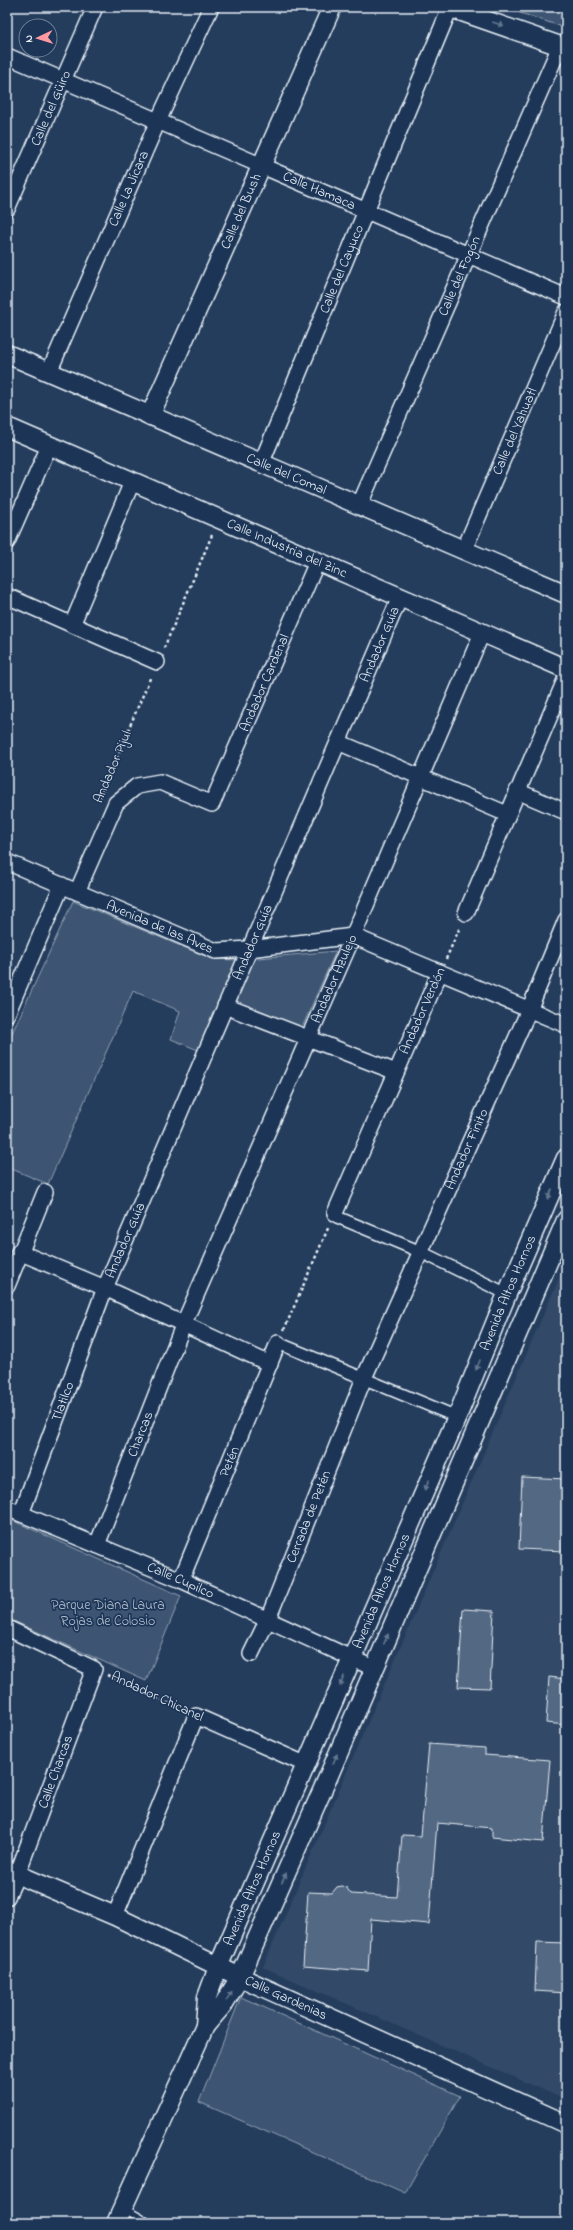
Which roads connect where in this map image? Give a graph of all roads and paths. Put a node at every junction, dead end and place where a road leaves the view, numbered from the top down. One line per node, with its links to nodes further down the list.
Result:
1 (95, 7): 7 (street, Calle del Güiro)
2 (211, 7): 8 (street, Calle La Jícara)
3 (332, 7): 9 (street, Calle del Bush)
4 (449, 7): 5 (street, one-way to 5); 11 (street, Calle del Cayuco)
5 (563, 47): 12 (street, Calle del Fogón)
6 (7, 56): 7 (street, Calle Hamaca)
7 (62, 80): 8 (street, Calle Hamaca); 10 (street, Calle del Güiro)
8 (158, 121): 9 (street, Calle Hamaca); 16 (street, Calle La Jícara)
9 (261, 165): 11 (street, Calle Hamaca); 17 (street, Calle del Bush)
10 (7, 209)
11 (366, 210): 12 (street, Calle Hamaca); 20 (street, Calle del Cayuco)
12 (469, 255): 13 (street, Calle Hamaca); 22 (street, Calle del Fogón)
13 (566, 297)
14 (566, 312): 25 (street, Calle del Yahuatl)
15 (7, 354): 16 (street, Calle del Comal)
16 (49, 372): 17 (street, Calle del Comal)
17 (150, 416): 20 (street, Calle del Comal)
18 (7, 427): 19 (street, Calle Industria del Zinc)
19 (48, 446): 21 (street, Calle Industria del Zinc); 24 (street)
20 (261, 464): 22 (street, Calle del Comal)
21 (132, 482): 23 (street, Calle Industria del Zinc); 30 (street)
22 (359, 506): 25 (street, Calle del Comal)
23 (218, 520): 26 (street, Calle Industria del Zinc); 32 (path, Andador Pijul)
24 (7, 542)
25 (464, 550): 27 (street, Calle del Comal)
26 (317, 562): 29 (street, Calle Industria del Zinc); 43 (street, Andador Cardenal)
27 (566, 593)
28 (7, 596): 30 (street)
29 (400, 597): 31 (street, Calle Industria del Zinc); 35 (street, Andador Guía)
30 (72, 624): 32 (street)
31 (482, 633): 33 (street, Calle Industria del Zinc); 36 (street, Andador Azulejo)
32 (157, 662): 38 (path, Andador Pijul)
33 (566, 669)
34 (566, 678): 37 (street)
35 (338, 742): 36 (street); 47 (street, Andador Guía)
36 (420, 777): 40 (street); 46 (street, Andador Azulejo)
37 (517, 791): 39 (street); 40 (street)
38 (98, 800)
39 (566, 812)
40 (507, 814): 44 (street)
41 (7, 862): 42 (street, Avenida de las Aves)
42 (62, 886): 43 (street, Avenida de las Aves); 51 (street)
43 (77, 892): 47 (street, Avenida de las Aves)
44 (466, 913): 48 (path, Andador Verdón)
45 (566, 920): 50 (street, Andador Finito)
46 (353, 936): 47 (street, Avenida de las Aves); 48 (street, Avenida de las Aves); 53 (street, Andador Azulejo)
47 (249, 949): 49 (street, Andador Guía)
48 (440, 972): 50 (street, Avenida de las Aves); 54 (street, Andador Verdón)
49 (225, 1006): 53 (street); 62 (street, Andador Guía)
50 (529, 1010): 52 (street, Avenida de las Aves); 60 (street, Andador Finito)
51 (7, 1014)
52 (566, 1025)
53 (307, 1036): 54 (street); 64 (street, Andador Azulejo)
54 (396, 1072): 57 (street, Andador Verdón)
55 (566, 1158): 63 (street, Avenida Altos Hornos, one-way to 63)
56 (45, 1192): 59 (street)
57 (335, 1213): 60 (street); 65 (path)
58 (566, 1220): 77 (street, Avenida Altos Hornos, one-way to 58)
59 (19, 1252): 61 (street); 62 (street)
60 (421, 1252): 63 (street); 67 (street, Andador Finito)
61 (7, 1286)
62 (105, 1288): 64 (street); 70 (street, Tlatilco)
63 (507, 1294): 68 (street, Avenida Altos Hornos, one-way to 68)
64 (184, 1323): 66 (street); 71 (street, Charcas)
65 (278, 1343): 66 (street, Petén); 67 (street)
66 (270, 1364): 72 (street, Petén)
67 (364, 1378): 68 (street); 73 (street, Cerrada de Petén)
68 (457, 1417): 76 (street, Avenida Altos Hornos, one-way to 76)
69 (7, 1508): 70 (street, Calle Cupilco)
70 (20, 1514): 71 (street, Calle Cupilco)
71 (97, 1545): 72 (street, Calle Cupilco)
72 (181, 1580): 73 (street, Calle Cupilco)
73 (268, 1619): 75 (street, Cerrada de Petén); 76 (street, Calle Cupilco)
74 (7, 1628): 78 (street, Andador Chicanel)
75 (251, 1654)
76 (352, 1658): 77 (street, Calle Cupilco); 80 (street, Avenida Altos Hornos, one-way to 80)
77 (373, 1668): 85 (street, Avenida Altos Hornos, one-way to 77)
78 (94, 1669): 79 (path, Andador Chicanel); 81 (street, Calle Charcas)
79 (196, 1716): 80 (street, Andador Chicanel); 83 (street)
80 (307, 1765): 84 (street, Avenida Altos Hornos)
81 (12, 1872): 82 (street, Calle Charcas); 83 (street, Calle Gardenias)
82 (7, 1897)
83 (115, 1916): 84 (street, Calle Gardenias)
84 (218, 1967): 85 (street, Calle Gardenias); 86 (street, Avenida Altos Hornos)
85 (240, 1977): 86 (street, Avenida Altos Hornos, one-way to 85); 87 (street, Calle Gardenias)
86 (205, 2026): 88 (street, Avenida Altos Hornos)
87 (566, 2124)
88 (119, 2215): 89 (lane)
89 (149, 2223)

